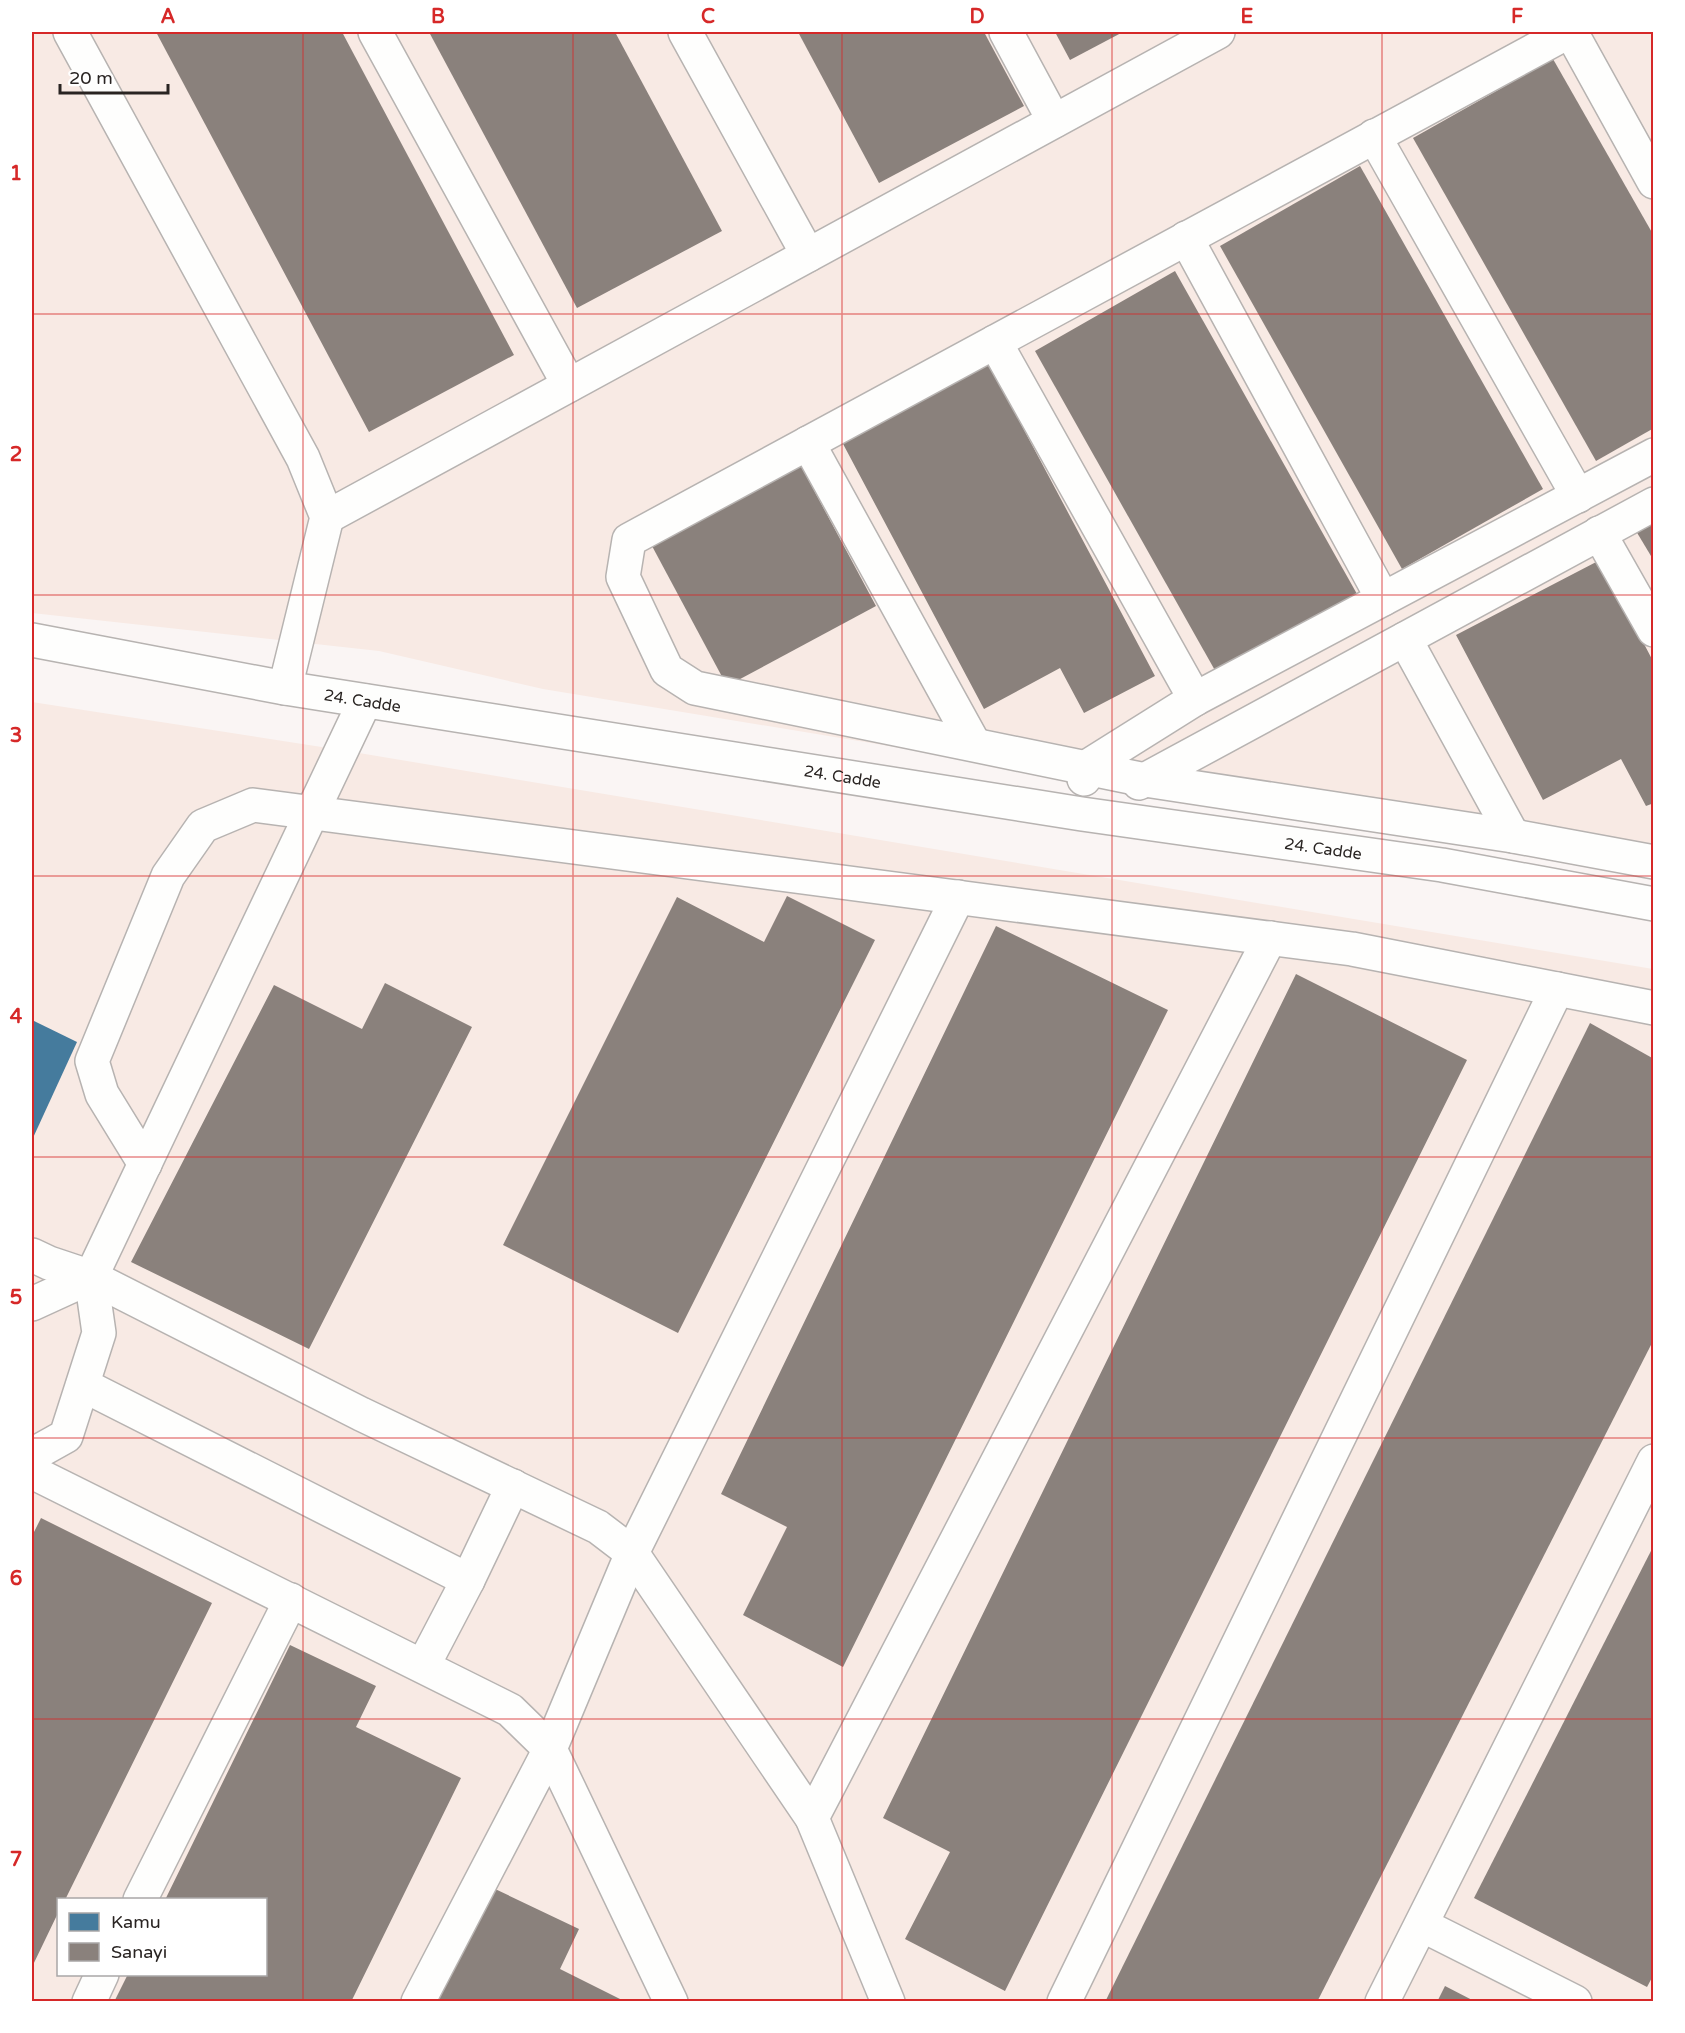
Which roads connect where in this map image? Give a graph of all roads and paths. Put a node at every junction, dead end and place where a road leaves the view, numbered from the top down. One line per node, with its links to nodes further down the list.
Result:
1 (70, 32): 18 (street)
2 (375, 32): 13 (street)
3 (685, 32): 11 (street)
4 (1006, 32): 7 (street)
5 (1218, 32): 7 (street)
6 (1570, 32): 8 (street); 9 (street)
7 (1054, 121): 11 (street)
8 (1374, 136): 10 (street); 16 (street)
9 (1653, 182)
10 (1186, 238): 12 (street); 20 (street)
11 (807, 255): 13 (street)
12 (995, 342): 14 (street); 25 (street)
13 (569, 385): 18 (street)
14 (808, 443): 27 (street); 27 (street)
15 (1653, 455): 16 (street)
16 (1578, 496): 20 (street)
17 (1653, 504): 19 (street)
18 (327, 517): 24 (street)
19 (1599, 533): 21 (street); 22 (street)
20 (1383, 599): 25 (street)
21 (1653, 630)
22 (1405, 639): 29 (street); 32 (street)
23 (32, 640): 24 (street, 24. Cadde)
24 (285, 688): 26 (street, 24. Cadde)
25 (1195, 699): 28 (street)
26 (365, 701): 30 (street); 31 (street, 24. Cadde)
27 (974, 744): 28 (street)
28 (1085, 768): 29 (street); 31 (street)
29 (1145, 780): 31 (street); 32 (street)
30 (312, 812): 34 (street); 39 (street); 39 (street)
31 (1082, 814): 35 (street, 24. Cadde)
32 (1513, 836): 33 (street)
33 (1653, 862)
34 (958, 897): 36 (street); 48 (street)
35 (1653, 904)
36 (1270, 939): 37 (street); 53 (street)
37 (1557, 989): 38 (street); 61 (street)
38 (1653, 1008)
39 (145, 1164): 41 (street)
40 (32, 1255): 41 (street)
41 (91, 1277): 42 (street); 43 (street); 47 (street)
42 (32, 1304)
43 (83, 1385): 44 (street); 49 (street)
44 (32, 1455)
45 (1653, 1461): 55 (street)
46 (32, 1472): 50 (street)
47 (513, 1486): 48 (street); 49 (street)
48 (633, 1553): 52 (street); 53 (street)
49 (468, 1580): 51 (street)
50 (291, 1600): 51 (street); 54 (street)
51 (423, 1666): 52 (street)
52 (550, 1749): 58 (street); 59 (street)
53 (812, 1818): 60 (street)
54 (141, 1898)
55 (1422, 1924): 62 (street); 63 (street)
56 (101, 1976): 57 (street)
57 (89, 2001)
58 (418, 2001)
59 (671, 2001)
60 (888, 2001)
61 (1064, 2001)
62 (1382, 2001)
63 (1575, 2001)

